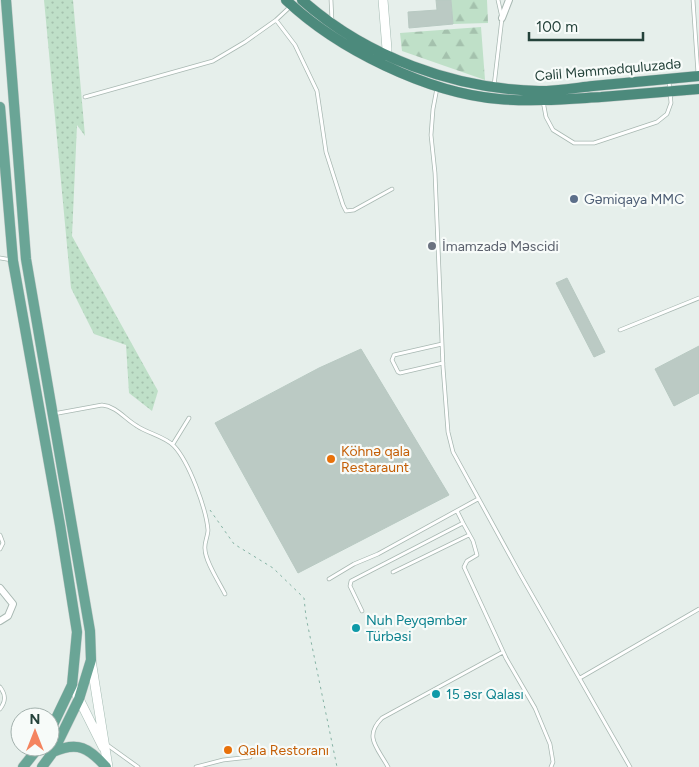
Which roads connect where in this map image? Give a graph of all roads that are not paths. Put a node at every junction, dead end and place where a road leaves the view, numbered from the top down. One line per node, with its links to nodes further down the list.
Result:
1 (6, 0): 29 (main road)
2 (302, 0): 11 (highway, Cəlil Məmmədquluzadə)
3 (331, 0): 11 (lane)
4 (383, 0): 12 (main road)
5 (498, 0): 9 (lane)
6 (509, 0): 9 (street)
7 (693, 0): 13 (lane)
8 (289, 3): 10 (lane); 12 (highway)
9 (502, 18): 16 (lane)
10 (276, 20): 20 (lane); 22 (lane)
11 (332, 24): 12 (highway, Cəlil Məmmədquluzadə)
12 (384, 59): 15 (highway); 16 (highway, Cəlil Məmmədquluzadə)
13 (699, 76): 14 (highway, Cəlil Məmmədquluzadə)
14 (669, 79): 18 (lane); 19 (highway, Cəlil Məmmədquluzadə)
15 (437, 87): 19 (highway); 27 (lane)
16 (494, 88): 19 (highway, Cəlil Məmmədquluzadə)
17 (699, 89): 18 (highway)
18 (670, 92): 19 (highway); 19 (lane)
19 (542, 96)
20 (85, 97)
21 (0, 107): 24 (main road)
22 (392, 189)
23 (0, 258): 24 (lane)
24 (13, 261): 48 (main road)
25 (699, 298): 26 (lane)
26 (620, 330)
27 (442, 344): 28 (lane); 28 (lane)
28 (443, 363): 32 (lane)
29 (53, 414): 31 (lane); 46 (main road)
30 (189, 418): 31 (lane)
31 (173, 444): 41 (lane)
32 (478, 499): 33 (lane); 47 (lane)
33 (457, 511): 34 (lane); 39 (lane)
34 (462, 523): 36 (lane); 43 (lane)
35 (0, 534): 37 (lane)
36 (469, 535): 38 (lane); 45 (lane)
37 (0, 549)
38 (394, 572)
39 (330, 579)
40 (0, 588): 44 (street)
41 (225, 594)
42 (699, 608): 47 (lane)
43 (362, 611)
44 (0, 621)
45 (504, 652): 63 (lane); 64 (lane)
46 (92, 660): 50 (main road); 54 (main road)
47 (580, 678): 65 (lane)
48 (72, 685): 50 (main road); 52 (main road)
49 (0, 687): 51 (lane)
50 (79, 699): 53 (main road); 56 (main road)
51 (0, 709)
52 (60, 710)
53 (60, 738)
54 (105, 744): 56 (main road); 61 (lane)
55 (60, 749): 60 (main road)
56 (106, 754): 60 (main road)
57 (31, 757): 59 (main road)
58 (250, 757): 62 (lane)
59 (23, 767)
60 (107, 767)
61 (138, 767)
62 (196, 767)
63 (388, 767)
64 (551, 767)
65 (630, 767)

